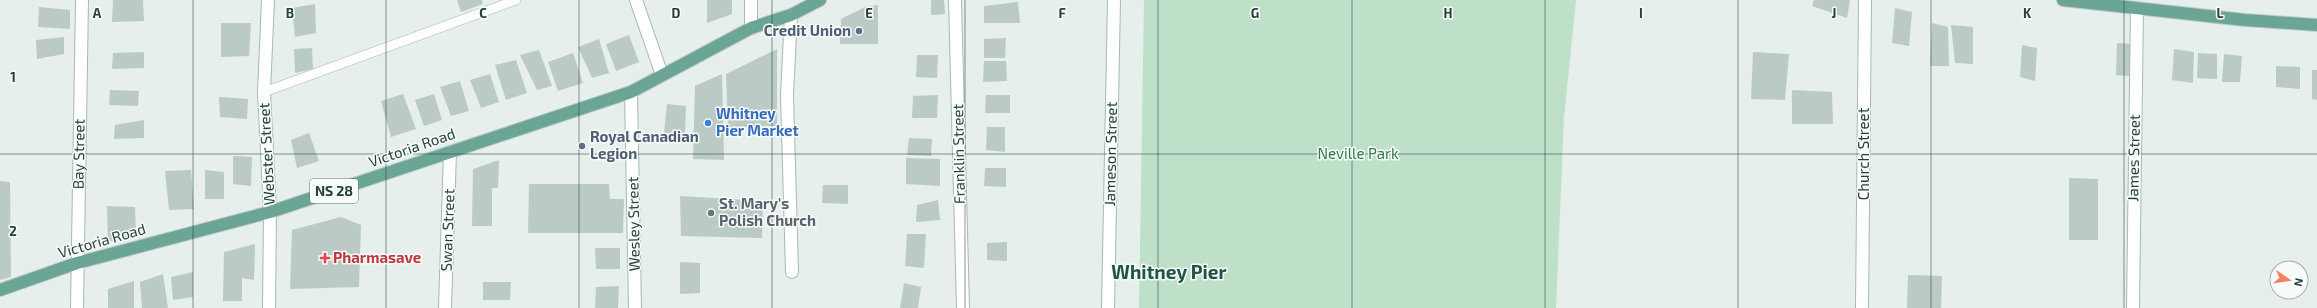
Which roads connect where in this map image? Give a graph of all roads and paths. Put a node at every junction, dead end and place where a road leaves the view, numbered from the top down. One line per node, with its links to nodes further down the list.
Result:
1 (82, 0): 20 (street, Bay Street)
2 (268, 0): 16 (street, Webster Street)
3 (516, 0): 16 (lane)
4 (636, 0): 15 (street)
5 (751, 0): 14 (street)
6 (820, 0): 12 (main road, Victoria Road / NS 28)
7 (956, 0): 27 (street, Franklin Street)
8 (1114, 0): 28 (street, Jameson Street)
9 (1865, 0): 29 (street, Church Street)
10 (2063, 0): 11 (main road)
11 (2145, 5): 13 (main road); 30 (street, James Street)
12 (791, 15): 14 (main road, Victoria Road / NS 28); 21 (street)
13 (2317, 25)
14 (751, 28): 15 (main road, Victoria Road / NS 28)
15 (662, 75): 17 (main road, Victoria Road / NS 28)
16 (264, 92): 19 (street, Webster Street)
17 (631, 92): 18 (main road, Victoria Road / NS 28); 26 (street, Wesley Street)
18 (450, 152): 19 (main road, Victoria Road / NS 28); 25 (street, Swan Street)
19 (270, 212): 20 (main road, Victoria Road / NS 28); 24 (street, Webster Street)
20 (77, 263): 22 (main road, Victoria Road / NS 28); 23 (street, Bay Street)
21 (792, 272)
22 (0, 290)
23 (77, 308)
24 (269, 308)
25 (445, 308)
26 (635, 308)
27 (963, 308)
28 (1108, 308)
29 (1862, 308)
30 (2133, 308)

